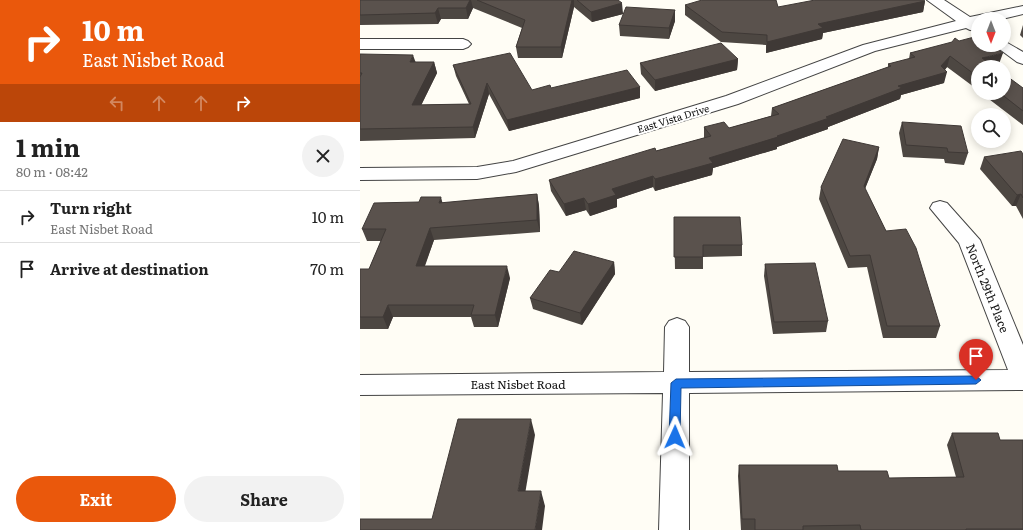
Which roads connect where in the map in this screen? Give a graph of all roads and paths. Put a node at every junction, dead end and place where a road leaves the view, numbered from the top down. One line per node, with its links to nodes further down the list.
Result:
1 (934, 0): 4 (street)
2 (1023, 10): 3 (street, East Vista Drive)
3 (1011, 13)
4 (971, 20)
5 (971, 24): 10 (street, East Vista Drive)
6 (360, 44): 7 (street)
7 (463, 44)
8 (1011, 51): 9 (street)
9 (1023, 59)
10 (360, 174)
11 (940, 208): 13 (street, North 29th Place)
12 (678, 327): 15 (street)
13 (1023, 375)
14 (1023, 380): 15 (street, East Nisbet Road)
15 (676, 383): 16 (street, East Nisbet Road); 17 (street)
16 (360, 385)
17 (674, 530)

